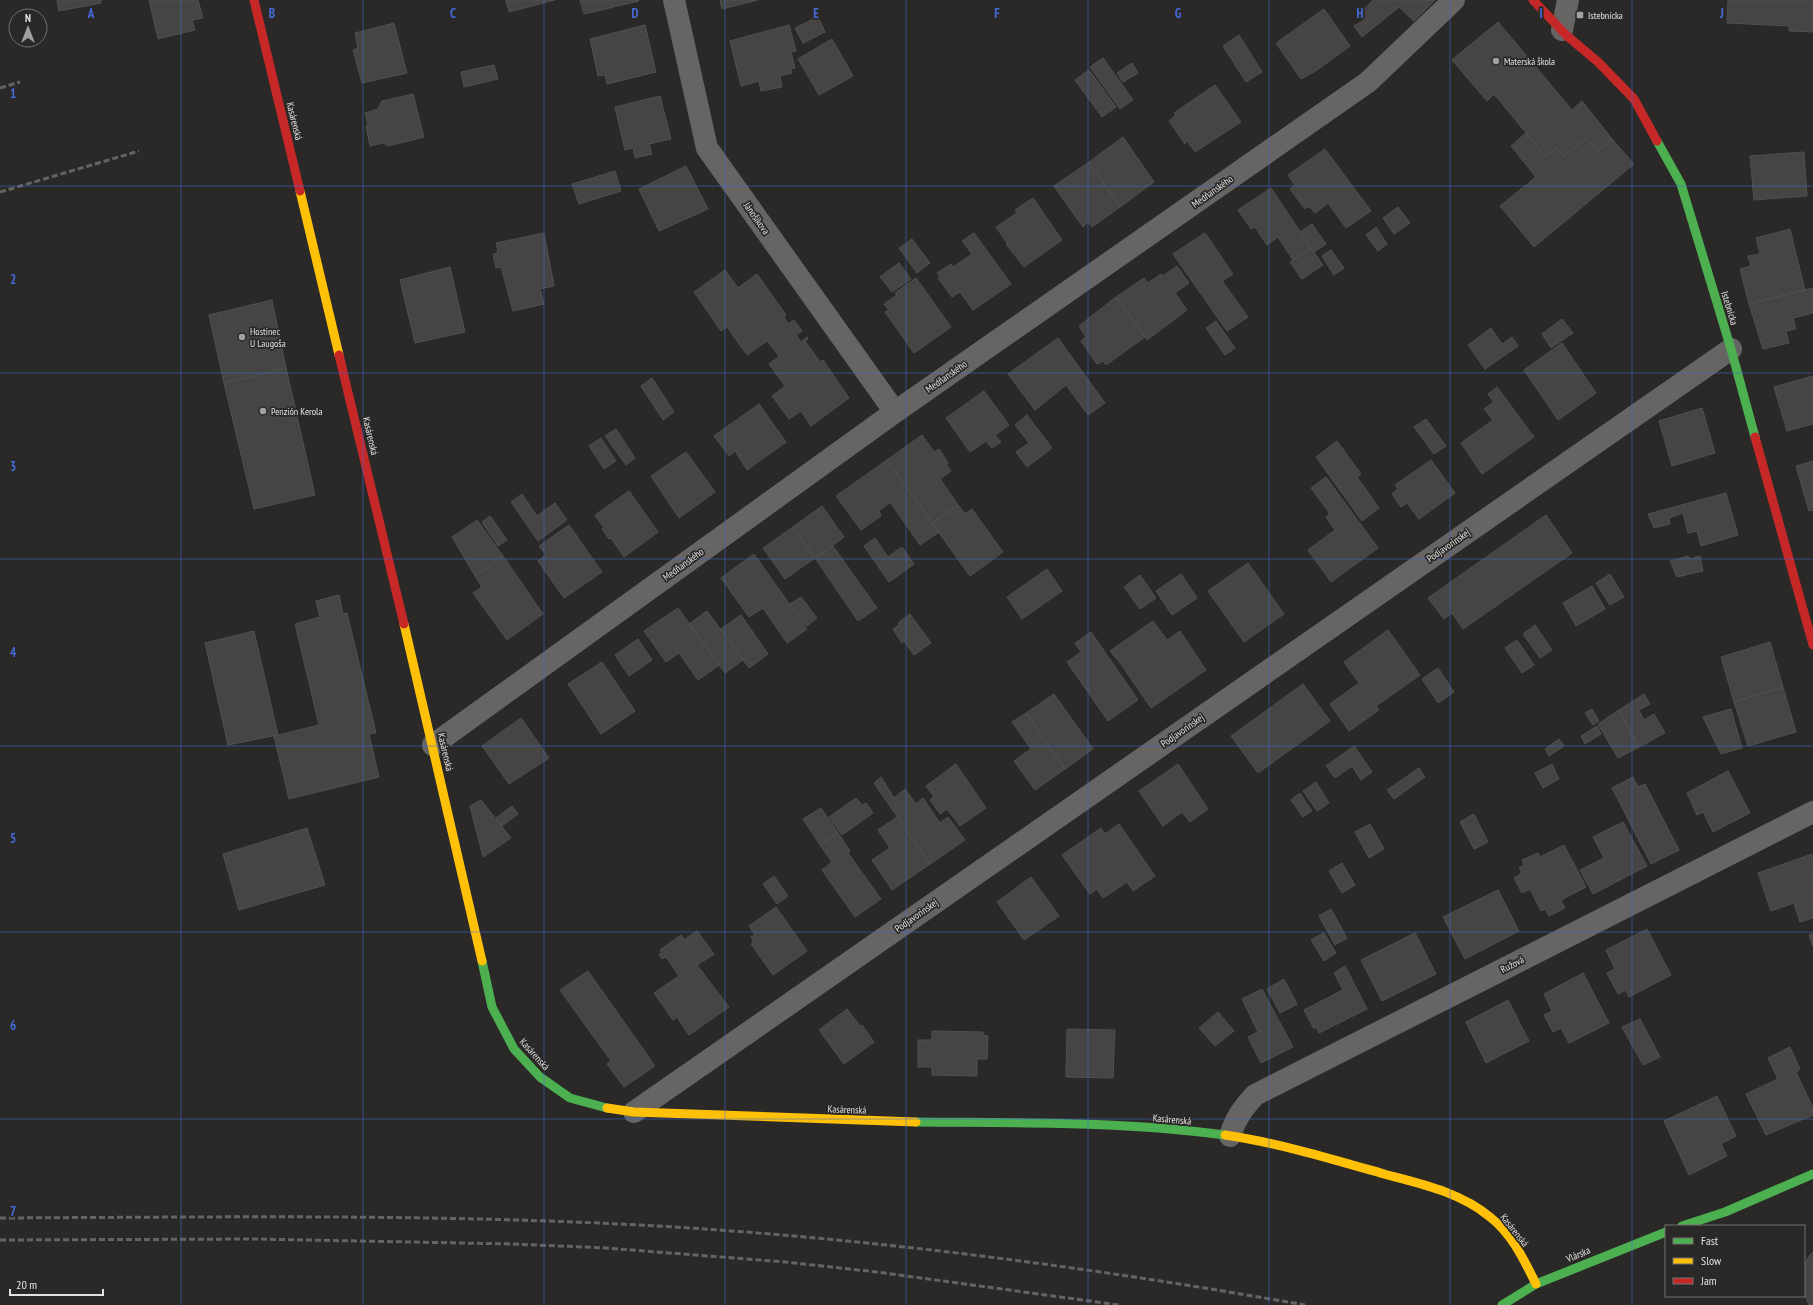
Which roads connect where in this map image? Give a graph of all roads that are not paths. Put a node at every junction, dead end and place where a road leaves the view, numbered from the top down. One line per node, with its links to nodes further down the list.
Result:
1 (254, 0): 10 (street, Kasárenská)
2 (674, 0): 8 (street, Jánošíkova)
3 (1454, 0): 8 (street, Medňanského)
4 (1532, 0): 6 (street, Istebnícka)
5 (1568, 0): 6 (street)
6 (1562, 30): 7 (street, Istebnícka)
7 (1730, 349): 9 (street, Istebnícka); 12 (street, Podjavorinskej)
8 (895, 412): 10 (street, Medňanského)
9 (1813, 645)
10 (433, 745): 12 (street, Kasárenská)
11 (1813, 812): 13 (street, Ružová)
12 (634, 1112): 13 (street, Kasárenská)
13 (1230, 1136): 17 (street, Kasárenská)
14 (1813, 1174): 15 (street)
15 (1685, 1225)
16 (1665, 1232): 17 (street, Vlárska)
17 (1536, 1284): 18 (street, Vlárska)
18 (1502, 1305)

